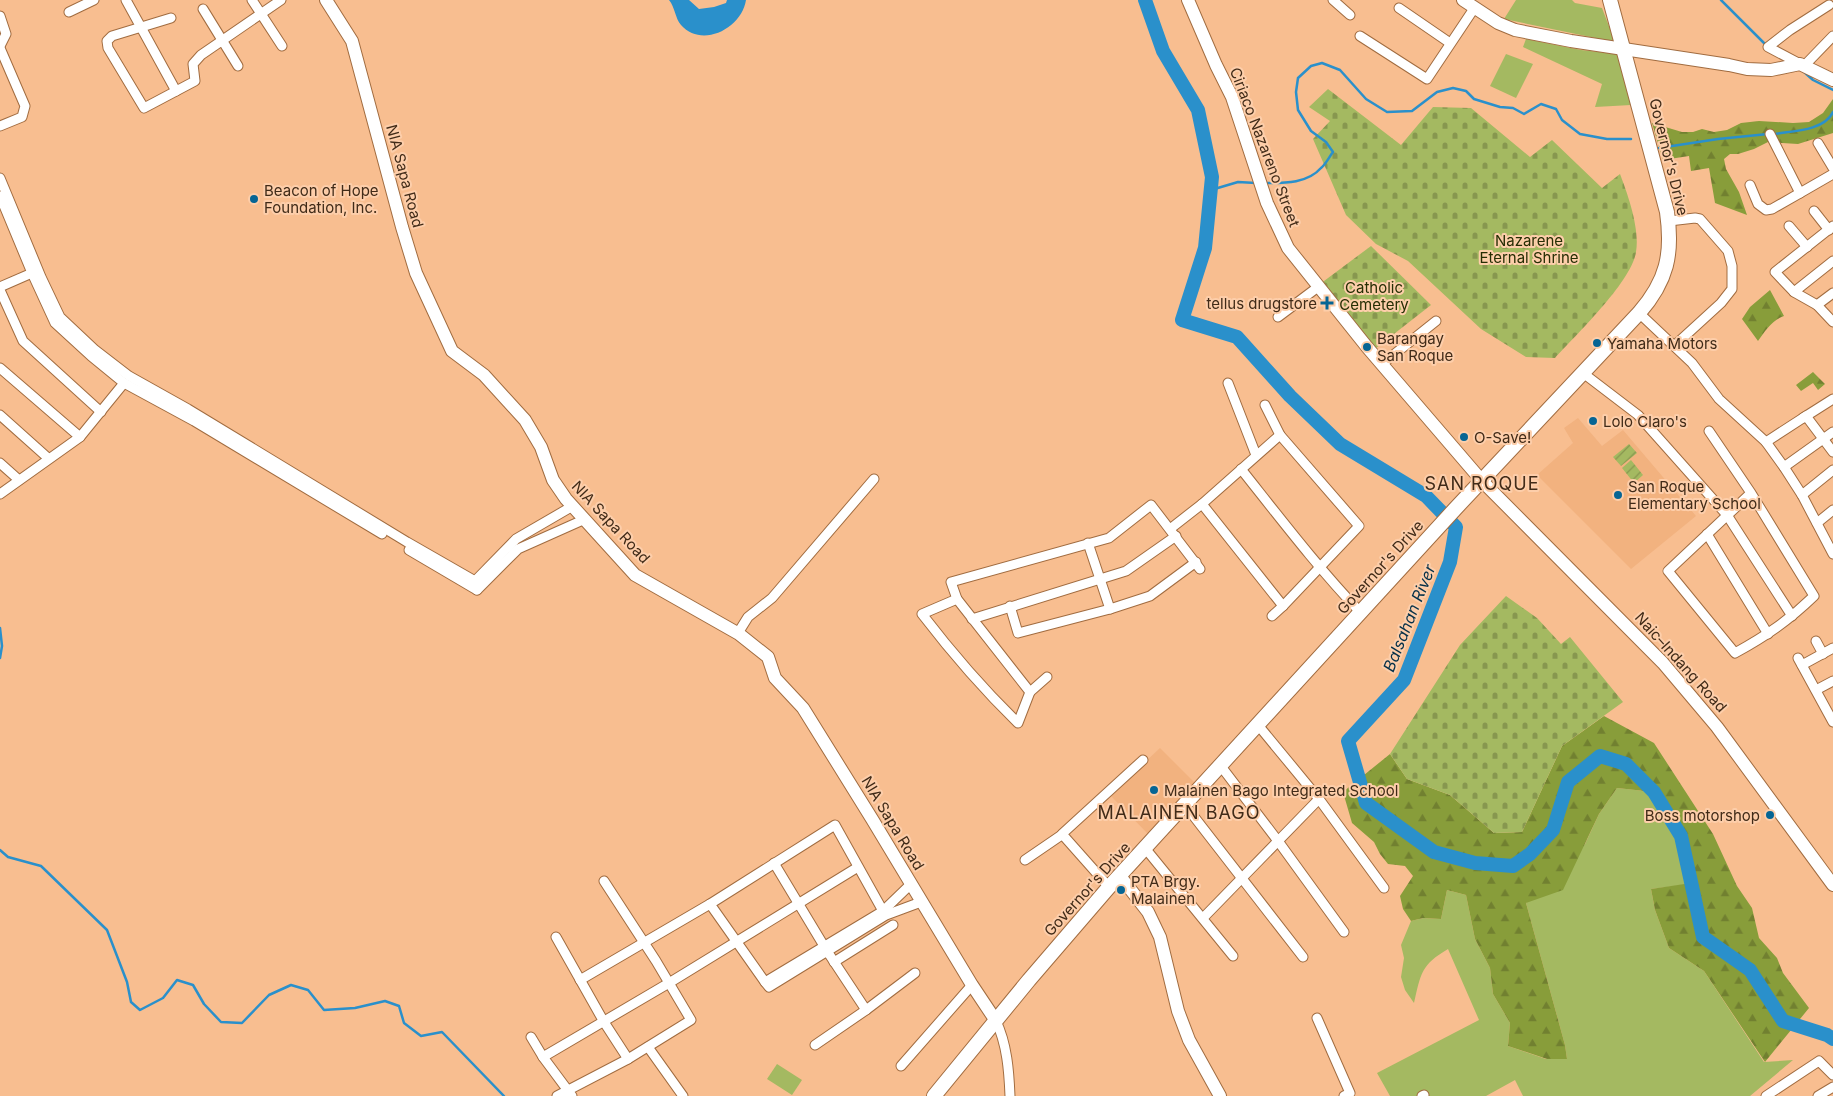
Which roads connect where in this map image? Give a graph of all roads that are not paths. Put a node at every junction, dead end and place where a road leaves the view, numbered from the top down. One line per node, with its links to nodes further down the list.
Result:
1 (94, 0): 13 (street)
2 (126, 0): 18 (street)
3 (252, 0): 14 (street)
4 (280, 0): 14 (street)
5 (326, 0): 86 (street, NIA Sapa Road)
6 (1188, 0): 46 (street, Ciriaco Nazareno Street)
7 (1333, 0): 15 (street)
8 (1610, 0): 25 (main road, Governor's Drive)
9 (1468, 2): 22 (street); 25 (street)
10 (1829, 5): 27 (street)
11 (1399, 8): 22 (street)
12 (203, 9): 21 (street)
13 (70, 12)
14 (261, 13): 21 (street); 23 (street)
15 (1350, 15)
16 (0, 16): 24 (street)
17 (172, 18): 18 (street)
18 (141, 27): 29 (street); 29 (street)
19 (1360, 36): 22 (street)
20 (1833, 36): 27 (street)
21 (222, 41): 26 (street); 29 (street)
22 (1450, 43)
23 (282, 46)
24 (0, 47): 30 (street)
25 (1624, 48): 27 (street); 40 (main road, Governor's Drive)
26 (238, 66)
27 (1804, 66): 28 (street)
28 (1833, 80)
29 (176, 91)
30 (0, 126)
31 (1770, 134): 37 (street)
32 (1818, 143): 33 (street)
33 (1833, 168)
34 (1833, 174): 37 (street)
35 (0, 178): 99 (street)
36 (1750, 185): 37 (street)
37 (1800, 193)
38 (0, 196): 45 (street)
39 (1814, 210): 42 (street)
40 (1669, 221): 51 (main road, Governor's Drive); 55 (street)
41 (1789, 226): 43 (street)
42 (1831, 228): 43 (street)
43 (1807, 247): 48 (street)
44 (1833, 261): 48 (street)
45 (32, 274): 47 (street); 59 (street)
46 (1318, 287): 52 (street); 56 (street, Ciriaco Nazareno Street)
47 (0, 288): 63 (street)
48 (1794, 292): 50 (street)
49 (1833, 293): 50 (street)
50 (1817, 305): 54 (street)
51 (1639, 313): 55 (street); 58 (main road, Governor's Drive)
52 (1278, 317)
53 (1436, 321): 56 (street)
54 (1833, 322)
55 (1674, 346): 71 (street)
56 (1382, 364): 81 (street, Ciriaco Nazareno Street)
57 (0, 368): 69 (street)
58 (1582, 373): 81 (main road, Governor's Drive); 88 (street)
59 (124, 383): 63 (street); 99 (street)
60 (1228, 383): 73 (street)
61 (1833, 399): 65 (street)
62 (1265, 405): 68 (street)
63 (101, 412): 69 (street)
64 (0, 415): 74 (street)
65 (1803, 419): 70 (street); 71 (street)
66 (1709, 431): 82 (street)
67 (1833, 432): 70 (street)
68 (1280, 435): 73 (street); 97 (street)
69 (80, 437): 74 (street)
70 (1823, 439): 72 (street); 76 (street)
71 (1766, 442): 76 (street)
72 (1833, 452)
73 (1256, 455): 77 (street)
74 (48, 458): 80 (street)
75 (0, 464): 80 (street)
76 (1784, 468): 84 (street)
77 (1241, 469): 85 (street); 97 (street)
78 (1833, 470): 84 (street)
79 (874, 478): 108 (street)
80 (19, 480): 83 (street)
81 (1482, 481): 103 (main road, Governor's Drive); 132 (street, Naic–Indang Road)
82 (1751, 493): 88 (street); 106 (street)
83 (0, 494)
84 (1802, 495): 90 (street)
85 (1202, 504): 91 (street); 102 (street)
86 (571, 507): 89 (street, NIA Sapa Road); 93 (street)
87 (1833, 510): 90 (street)
88 (1727, 515): 92 (street); 106 (street)
89 (584, 520): 95 (street); 108 (street, NIA Sapa Road)
90 (1817, 523): 96 (street)
91 (1173, 532): 94 (street); 98 (street); 104 (street)
92 (1707, 534): 109 (street); 109 (street)
93 (523, 535): 95 (street); 99 (street)
94 (1088, 543): 98 (street); 100 (street)
95 (529, 544): 99 (street)
96 (1832, 551)
97 (1319, 568): 102 (street); 103 (street)
98 (1100, 579): 101 (street); 104 (street)
99 (476, 586)
100 (957, 599): 107 (street); 116 (street)
101 (1010, 606): 104 (street); 107 (street)
102 (1284, 606): 105 (street)
103 (1360, 608): 118 (main road, Governor's Drive)
104 (1110, 609)
105 (1272, 616)
106 (1792, 616): 109 (street)
107 (972, 619): 116 (street)
108 (738, 633): 133 (street, NIA Sapa Road)
109 (1768, 634)
110 (1816, 641): 112 (street)
111 (1833, 648): 112 (street)
112 (1823, 654): 115 (street)
113 (1047, 677): 116 (street)
114 (1833, 681): 115 (street)
115 (1816, 690): 117 (street)
116 (1030, 692)
117 (1832, 717)
118 (1258, 725): 120 (main road, Governor's Drive); 121 (street)
119 (1143, 760): 123 (street)
120 (1220, 765): 122 (main road, Governor's Drive); 124 (street)
121 (1319, 799): 124 (street); 135 (street)
122 (1185, 805): 125 (main road, Governor's Drive); 130 (street)
123 (1063, 834): 126 (street); 134 (street)
124 (1278, 840): 130 (street); 142 (street)
125 (1145, 848): 129 (main road, Governor's Drive); 140 (street)
126 (1025, 860)
127 (774, 863): 128 (street); 137 (street); 138 (street)
128 (858, 867): 137 (street); 139 (street)
129 (1120, 876): 134 (main road, Governor's Drive); 171 (street)
130 (1242, 878): 140 (street); 148 (street)
131 (604, 881): 145 (street)
132 (1832, 883)
133 (911, 884): 136 (street, NIA Sapa Road); 139 (street)
134 (1109, 887): 156 (main road, Governor's Drive)
135 (1384, 888)
136 (921, 902): 139 (street); 153 (street, NIA Sapa Road)
137 (799, 903): 144 (street); 146 (street)
138 (710, 904): 144 (street); 145 (street)
139 (884, 913): 146 (street)
140 (1203, 918): 147 (street)
141 (893, 926): 149 (street)
142 (1344, 932)
143 (556, 937): 151 (street)
144 (736, 942): 146 (street); 152 (street)
145 (645, 944): 151 (street); 152 (street)
146 (826, 949): 149 (street)
147 (1233, 956)
148 (1303, 957)
149 (834, 962): 154 (street)
150 (915, 972): 154 (street)
151 (580, 980): 157 (street)
152 (669, 983): 157 (street); 160 (street)
153 (972, 985): 156 (street, NIA Sapa Road); 163 (street)
154 (866, 1010): 159 (street)
155 (1317, 1018): 172 (street)
156 (996, 1021): 169 (main road, Governor's Drive); 170 (street)
157 (604, 1022): 161 (street); 162 (street)
158 (531, 1037): 161 (street)
159 (815, 1045)
160 (648, 1047): 162 (street); 168 (street)
161 (543, 1057): 166 (street)
162 (628, 1059): 166 (street)
163 (901, 1066)
164 (1833, 1075): 173 (street)
165 (1833, 1087): 174 (street)
166 (570, 1093): 167 (street)
167 (557, 1096)
168 (683, 1096)
169 (936, 1096)
170 (1010, 1096)
171 (1220, 1096)
172 (1344, 1096)
173 (1766, 1096)
174 (1818, 1096)

